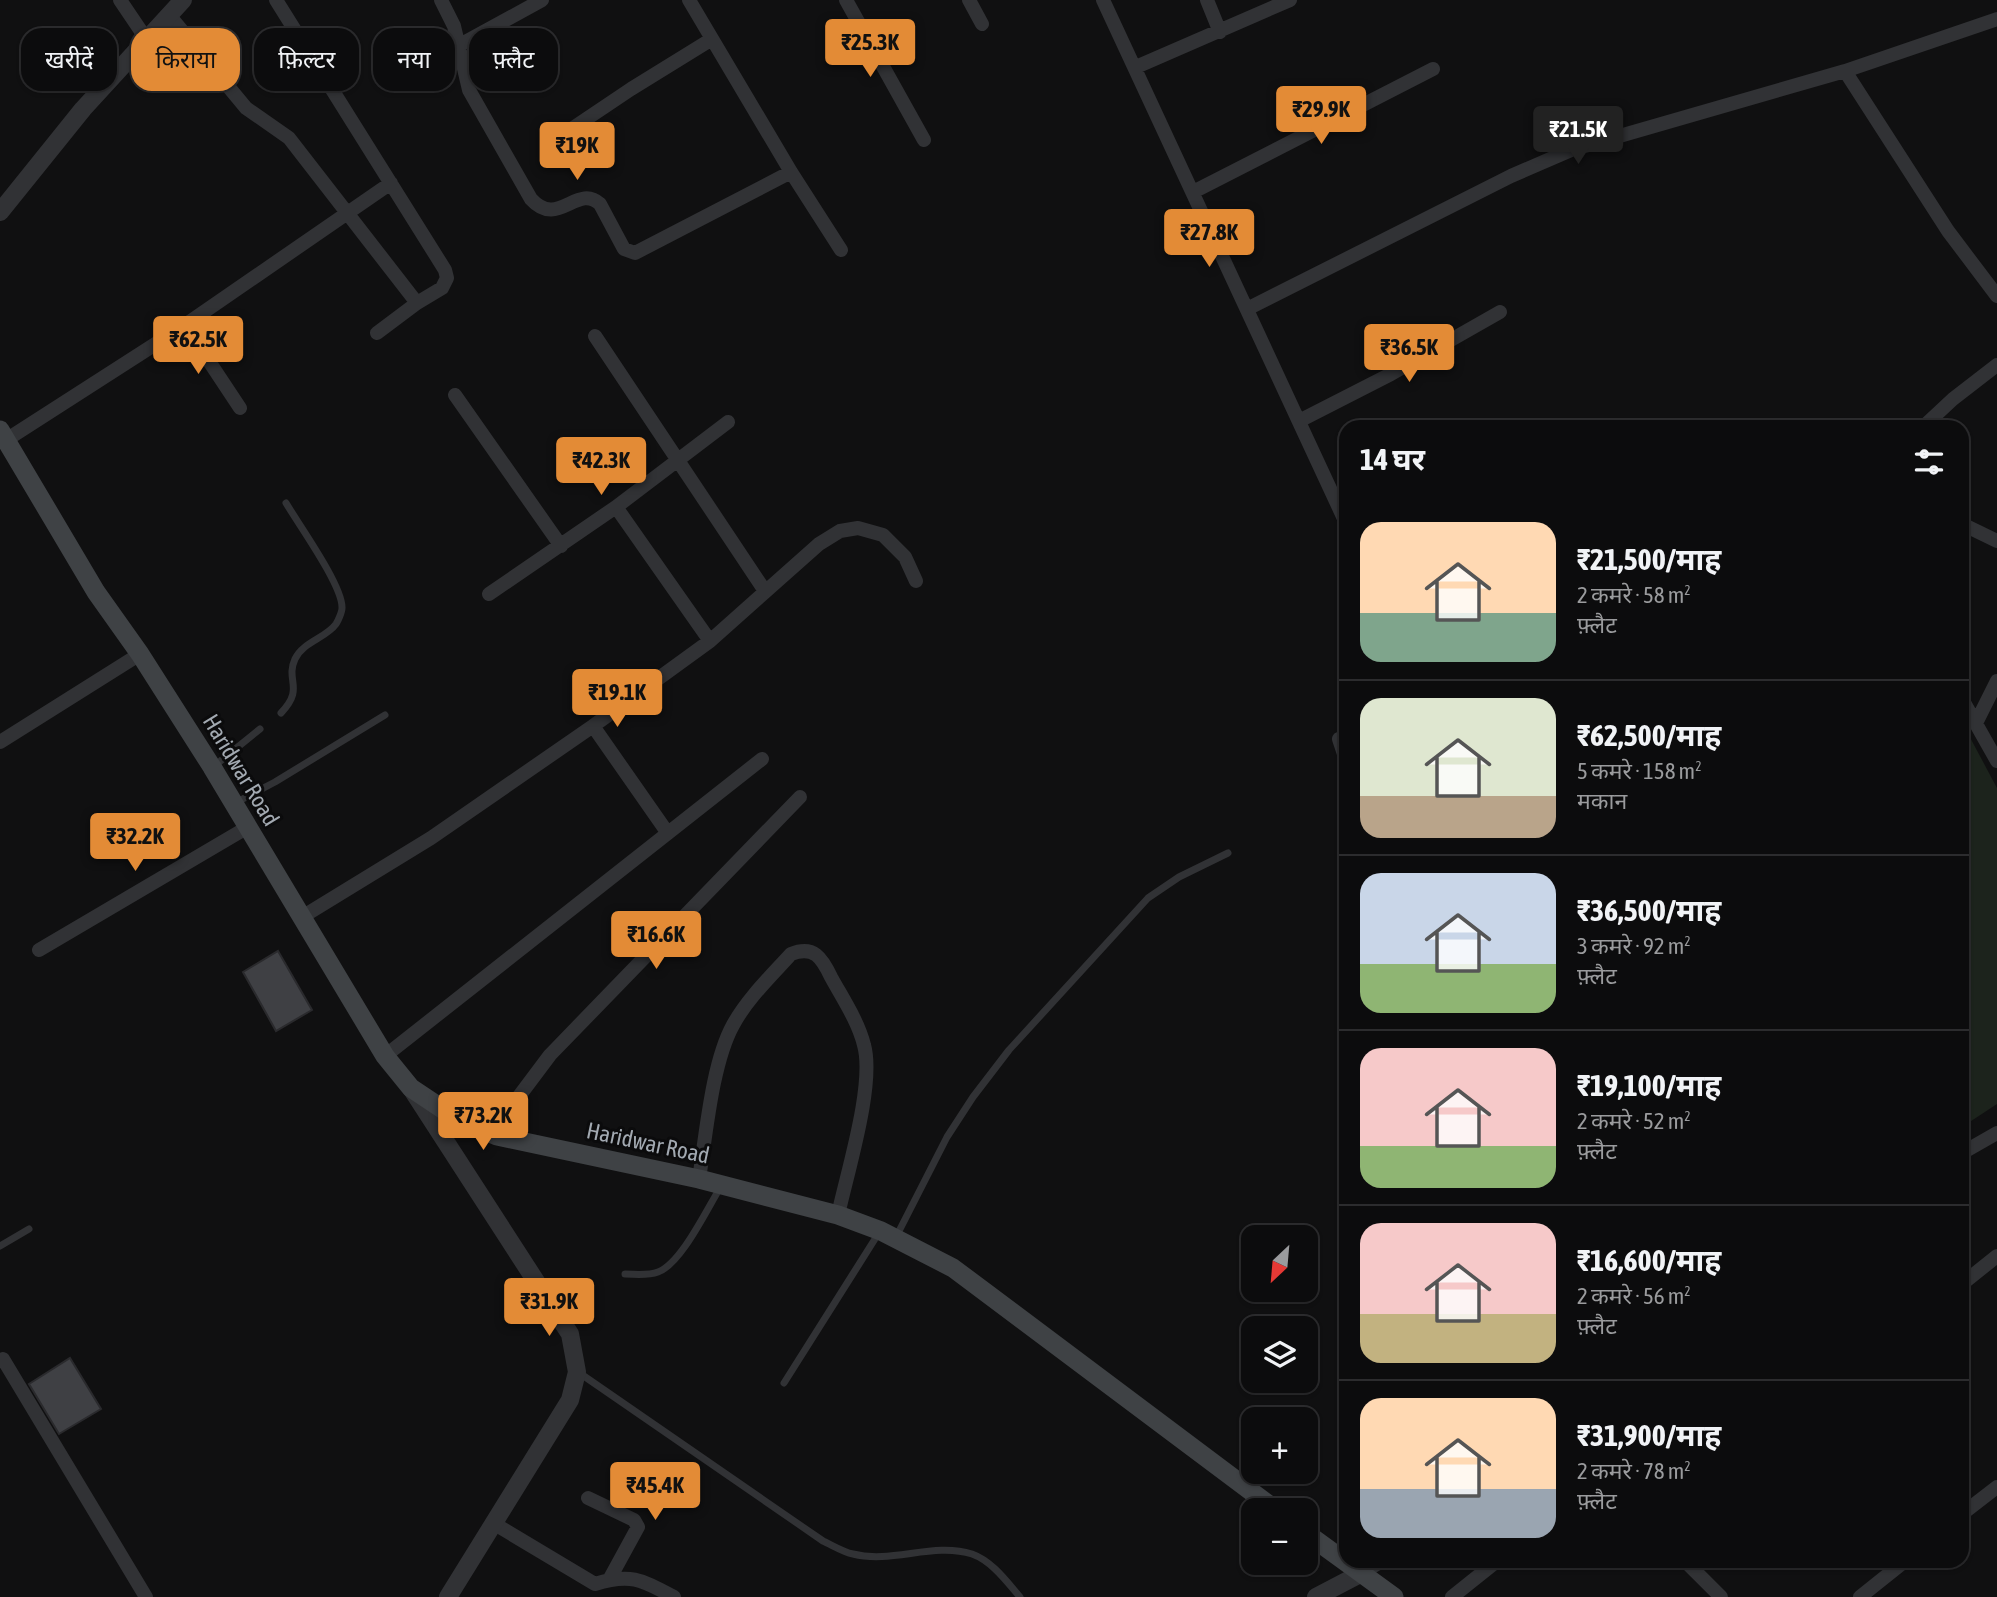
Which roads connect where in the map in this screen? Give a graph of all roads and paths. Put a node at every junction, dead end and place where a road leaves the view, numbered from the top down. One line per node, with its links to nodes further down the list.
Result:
1 (120, 0): 15 (street)
2 (183, 0): 12 (street)
3 (276, 0): 27 (street)
4 (441, 0): 19 (street)
5 (542, 0): 19 (street)
6 (689, 0): 18 (street)
7 (846, 0): 25 (street)
8 (969, 0): 14 (street)
9 (1103, 0): 21 (street)
10 (1207, 0): 17 (street)
11 (1290, 0): 17 (street)
12 (169, 15): 16 (street); 30 (street)
13 (1997, 19): 23 (street)
14 (982, 24)
15 (139, 28)
16 (158, 28)
17 (1220, 32): 21 (street)
18 (712, 40): 24 (street); 26 (street)
19 (460, 45): 26 (street)
20 (131, 57): 29 (street)
21 (1136, 67): 28 (street)
22 (1433, 69): 28 (street)
23 (1845, 71): 32 (street); 34 (street)
24 (570, 130)
25 (924, 140)
26 (791, 172): 31 (street)
27 (391, 183): 30 (street); 33 (street)
28 (1193, 192): 34 (street)
29 (0, 212)
30 (349, 214): 33 (street); 36 (street)
31 (841, 250)
32 (1997, 296)
33 (417, 303): 37 (street)
34 (1247, 309): 43 (street)
35 (1500, 312): 43 (street)
36 (185, 325): 41 (street); 45 (street)
37 (377, 333)
38 (595, 336): 46 (street)
39 (1997, 365): 42 (street)
40 (455, 395): 52 (street)
41 (240, 408)
42 (1930, 420)
43 (1299, 421): 49 (street)
44 (728, 422): 46 (street)
45 (3, 435): 57 (main road, Haridwar Road)
46 (678, 460): 48 (street); 54 (street)
47 (286, 503): 60 (lane)
48 (616, 507): 52 (street); 56 (street)
49 (1339, 508)
50 (1969, 527): 51 (street)
51 (1997, 541)
52 (561, 546): 55 (street)
53 (916, 580): 54 (street)
54 (765, 591): 56 (street)
55 (489, 594)
56 (710, 641): 63 (street)
57 (140, 654): 65 (street); 68 (main road, Haridwar Road)
58 (1997, 681): 62 (street)
59 (1969, 711): 62 (street)
60 (281, 713)
61 (385, 715): 70 (lane)
62 (1976, 723): 67 (street)
63 (593, 726): 72 (street); 74 (street)
64 (260, 729): 68 (lane)
65 (0, 742)
66 (762, 759): 72 (street)
67 (1997, 761)
68 (212, 767): 70 (main road, Haridwar Road)
69 (800, 796): 79 (street)
70 (233, 804): 71 (main road, Haridwar Road)
71 (248, 827): 74 (main road, Haridwar Road); 75 (street)
72 (667, 832): 76 (street)
73 (1228, 853): 85 (lane)
74 (302, 917): 76 (main road, Haridwar Road)
75 (39, 950)
76 (385, 1056): 77 (main road, Haridwar Road)
77 (411, 1088): 79 (main road, Haridwar Road); 91 (street)
78 (1997, 1133): 80 (street)
79 (496, 1136): 81 (main road, Haridwar Road)
80 (1969, 1149)
81 (699, 1179): 82 (main road, Haridwar Road); 83 (street)
82 (722, 1184): 83 (main road, Haridwar Road); 88 (lane)
83 (838, 1215): 85 (main road, Haridwar Road)
84 (29, 1229): 86 (lane)
85 (888, 1234): 92 (lane); 95 (main road, Haridwar Road)
86 (0, 1246)
87 (1997, 1256): 89 (street)
88 (625, 1274)
89 (1969, 1274)
90 (0, 1361): 107 (street)
91 (577, 1372): 97 (street); 110 (lane)
92 (784, 1383)
93 (1997, 1487): 96 (street)
94 (588, 1498): 106 (street)
95 (1260, 1498)
96 (1969, 1506)
97 (493, 1523): 106 (street); 108 (street)
98 (1318, 1542): 99 (main road)
99 (1339, 1558)
100 (1352, 1568): 105 (main road)
101 (1370, 1568): 105 (street)
102 (1488, 1568): 113 (street)
103 (1692, 1568): 114 (street)
104 (1896, 1568): 115 (street)
105 (1360, 1574): 111 (street); 112 (main road)
106 (609, 1580): 109 (street)
107 (146, 1597)
108 (448, 1597)
109 (674, 1597)
110 (1020, 1597)
111 (1316, 1597)
112 (1394, 1597)
113 (1452, 1597)
114 (1721, 1597)
115 (1860, 1597)

